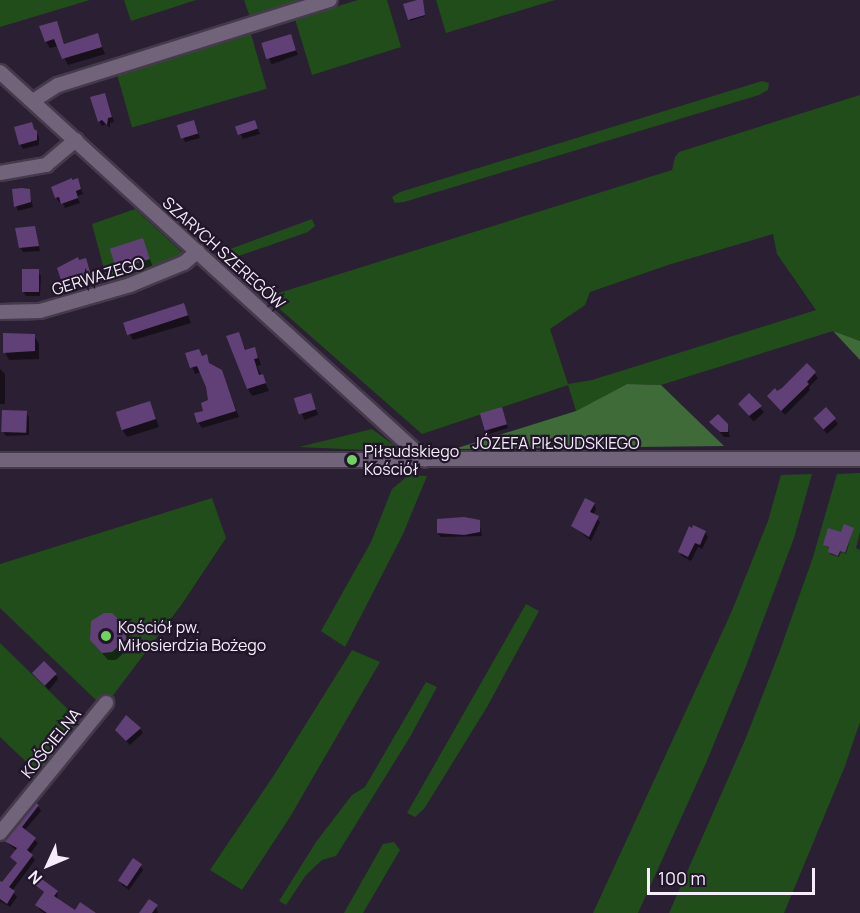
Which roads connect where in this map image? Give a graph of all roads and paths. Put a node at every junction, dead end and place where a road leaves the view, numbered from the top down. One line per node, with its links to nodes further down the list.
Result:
1 (330, 0): 3 (street)
2 (0, 72): 3 (street, SZARYCH SZEREGÓW)
3 (33, 101): 4 (street, SZARYCH SZEREGÓW)
4 (76, 140): 5 (street); 6 (street, SZARYCH SZEREGÓW)
5 (0, 173)
6 (198, 251): 7 (street, GERWAZEGO); 10 (street, SZARYCH SZEREGÓW)
7 (0, 312)
8 (860, 459): 10 (street, JÓZEFA PIŁSUDSKIEGO)
9 (0, 460): 10 (street, JÓZEFA PIŁSUDSKIEGO)
10 (425, 460)
11 (106, 703): 12 (street, KOŚCIELNA)
12 (0, 833)

